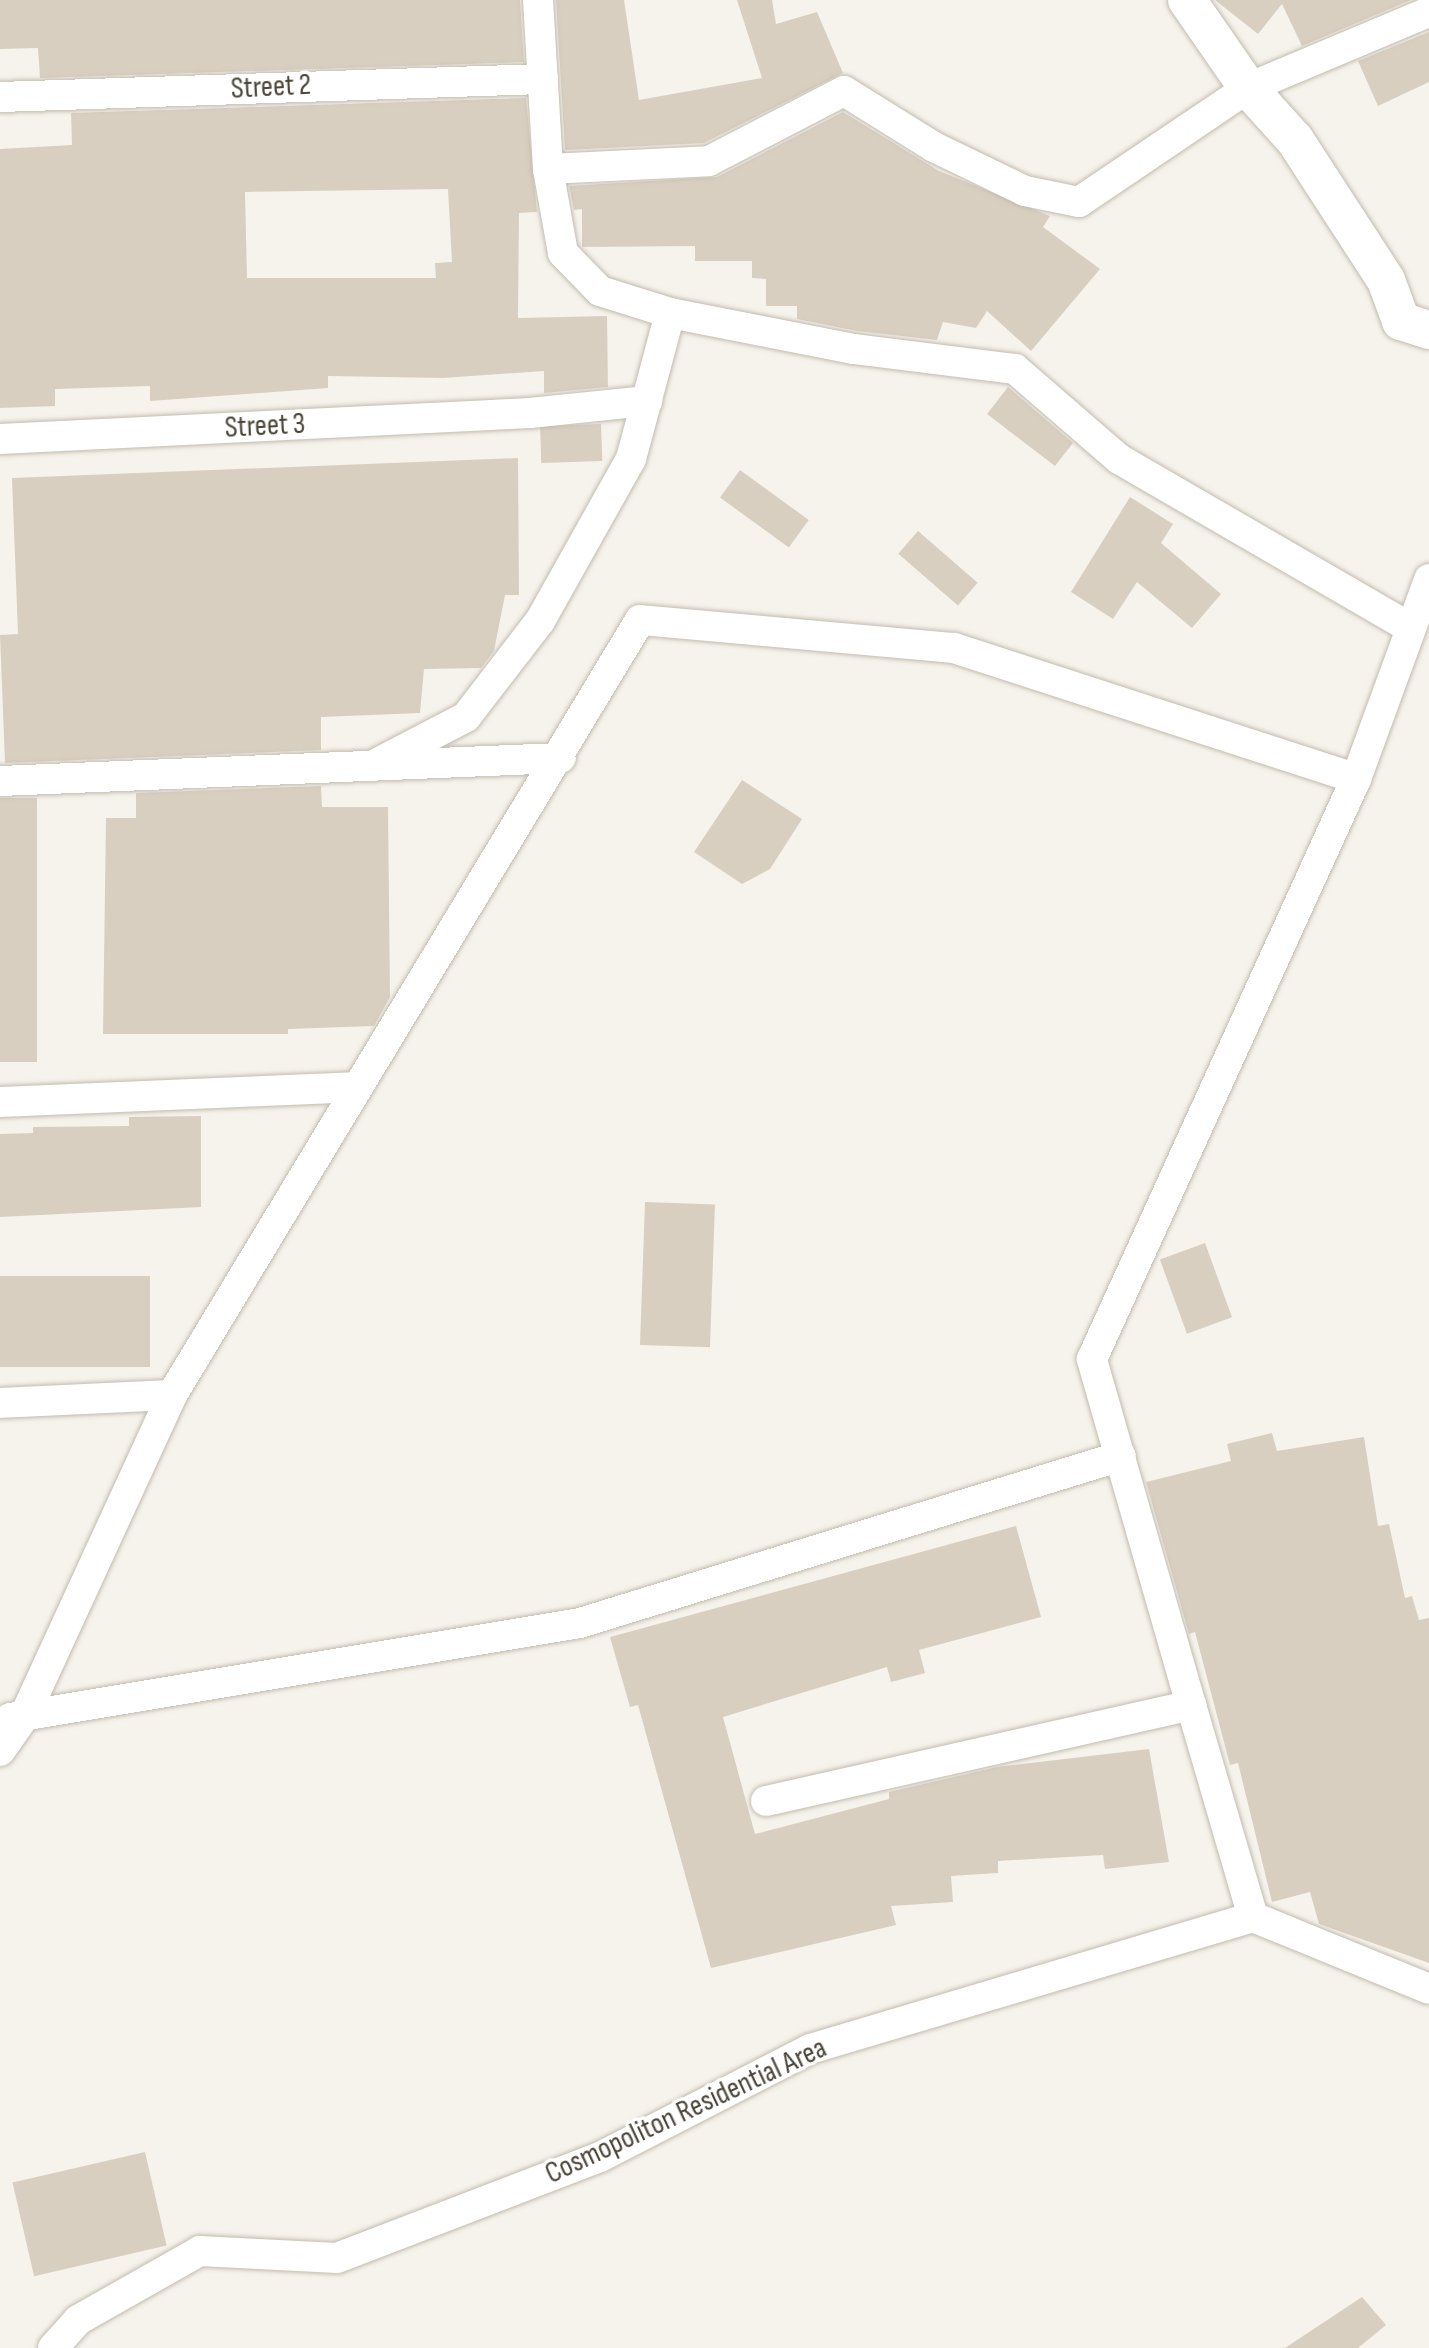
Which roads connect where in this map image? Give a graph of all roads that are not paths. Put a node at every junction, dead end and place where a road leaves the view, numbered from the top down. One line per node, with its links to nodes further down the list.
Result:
1 (538, 0): 4 (street)
2 (1187, 0): 5 (street)
3 (1429, 12): 5 (street)
4 (543, 79): 6 (street, Street 2); 7 (street)
5 (1248, 88): 7 (street); 9 (street)
6 (0, 97)
7 (548, 169): 8 (street)
8 (670, 313): 10 (street); 13 (street)
9 (1429, 330)
10 (647, 401): 11 (street, Street 3); 15 (street)
11 (0, 439)
12 (1429, 579): 13 (street)
13 (1411, 628): 16 (street)
14 (561, 758): 15 (street); 16 (street); 18 (street)
15 (372, 766): 17 (street)
16 (1356, 779): 22 (street)
17 (0, 781)
18 (357, 1087): 19 (street); 20 (street)
19 (0, 1102)
20 (172, 1395): 21 (street); 24 (street)
21 (0, 1403)
22 (1121, 1456): 23 (street); 24 (street)
23 (1191, 1705): 26 (street); 27 (street)
24 (12, 1718): 25 (street)
25 (0, 1751)
26 (766, 1801)
27 (1253, 1917): 28 (street); 29 (street, Cosmopoliton Residential Area)
28 (1429, 1989)
29 (53, 2348)

